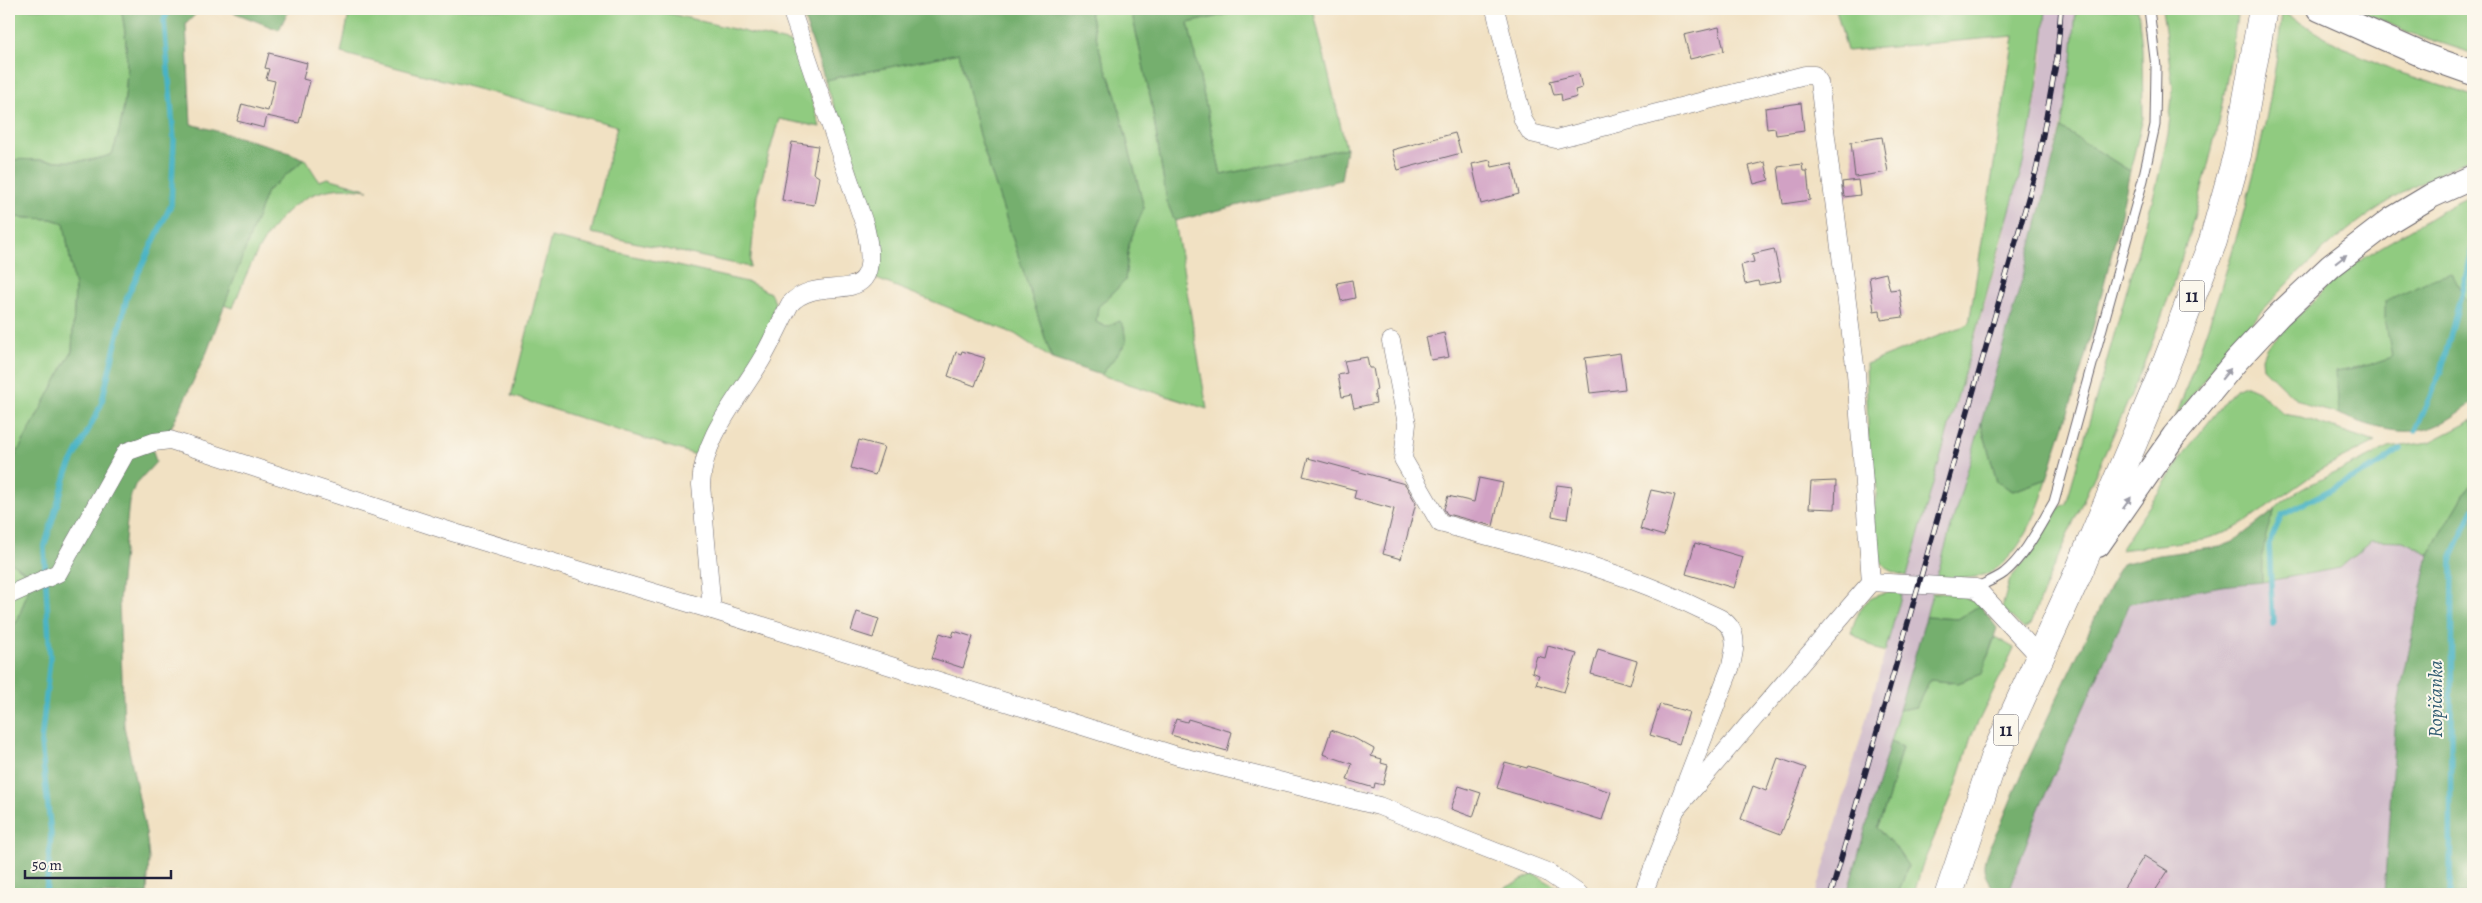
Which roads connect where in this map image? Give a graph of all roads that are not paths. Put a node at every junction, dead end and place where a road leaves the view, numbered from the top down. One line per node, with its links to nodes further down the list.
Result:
1 (791, 9): 13 (street)
2 (1495, 9): 10 (street)
3 (2149, 9): 11 (lane)
4 (2263, 9): 9 (main road, 11)
5 (2325, 12): 6 (main road)
6 (2473, 73)
7 (2473, 177): 9 (main road, one-way to 7)
8 (1391, 341): 15 (street)
9 (2080, 571): 14 (main road, 11)
10 (1870, 582): 11 (street); 15 (street)
11 (1976, 588): 14 (street)
12 (9, 595): 13 (street)
13 (712, 610): 16 (street)
14 (2039, 656): 18 (main road, 11)
15 (1676, 809): 17 (street)
16 (1579, 894)
17 (1643, 894)
18 (1949, 894)

